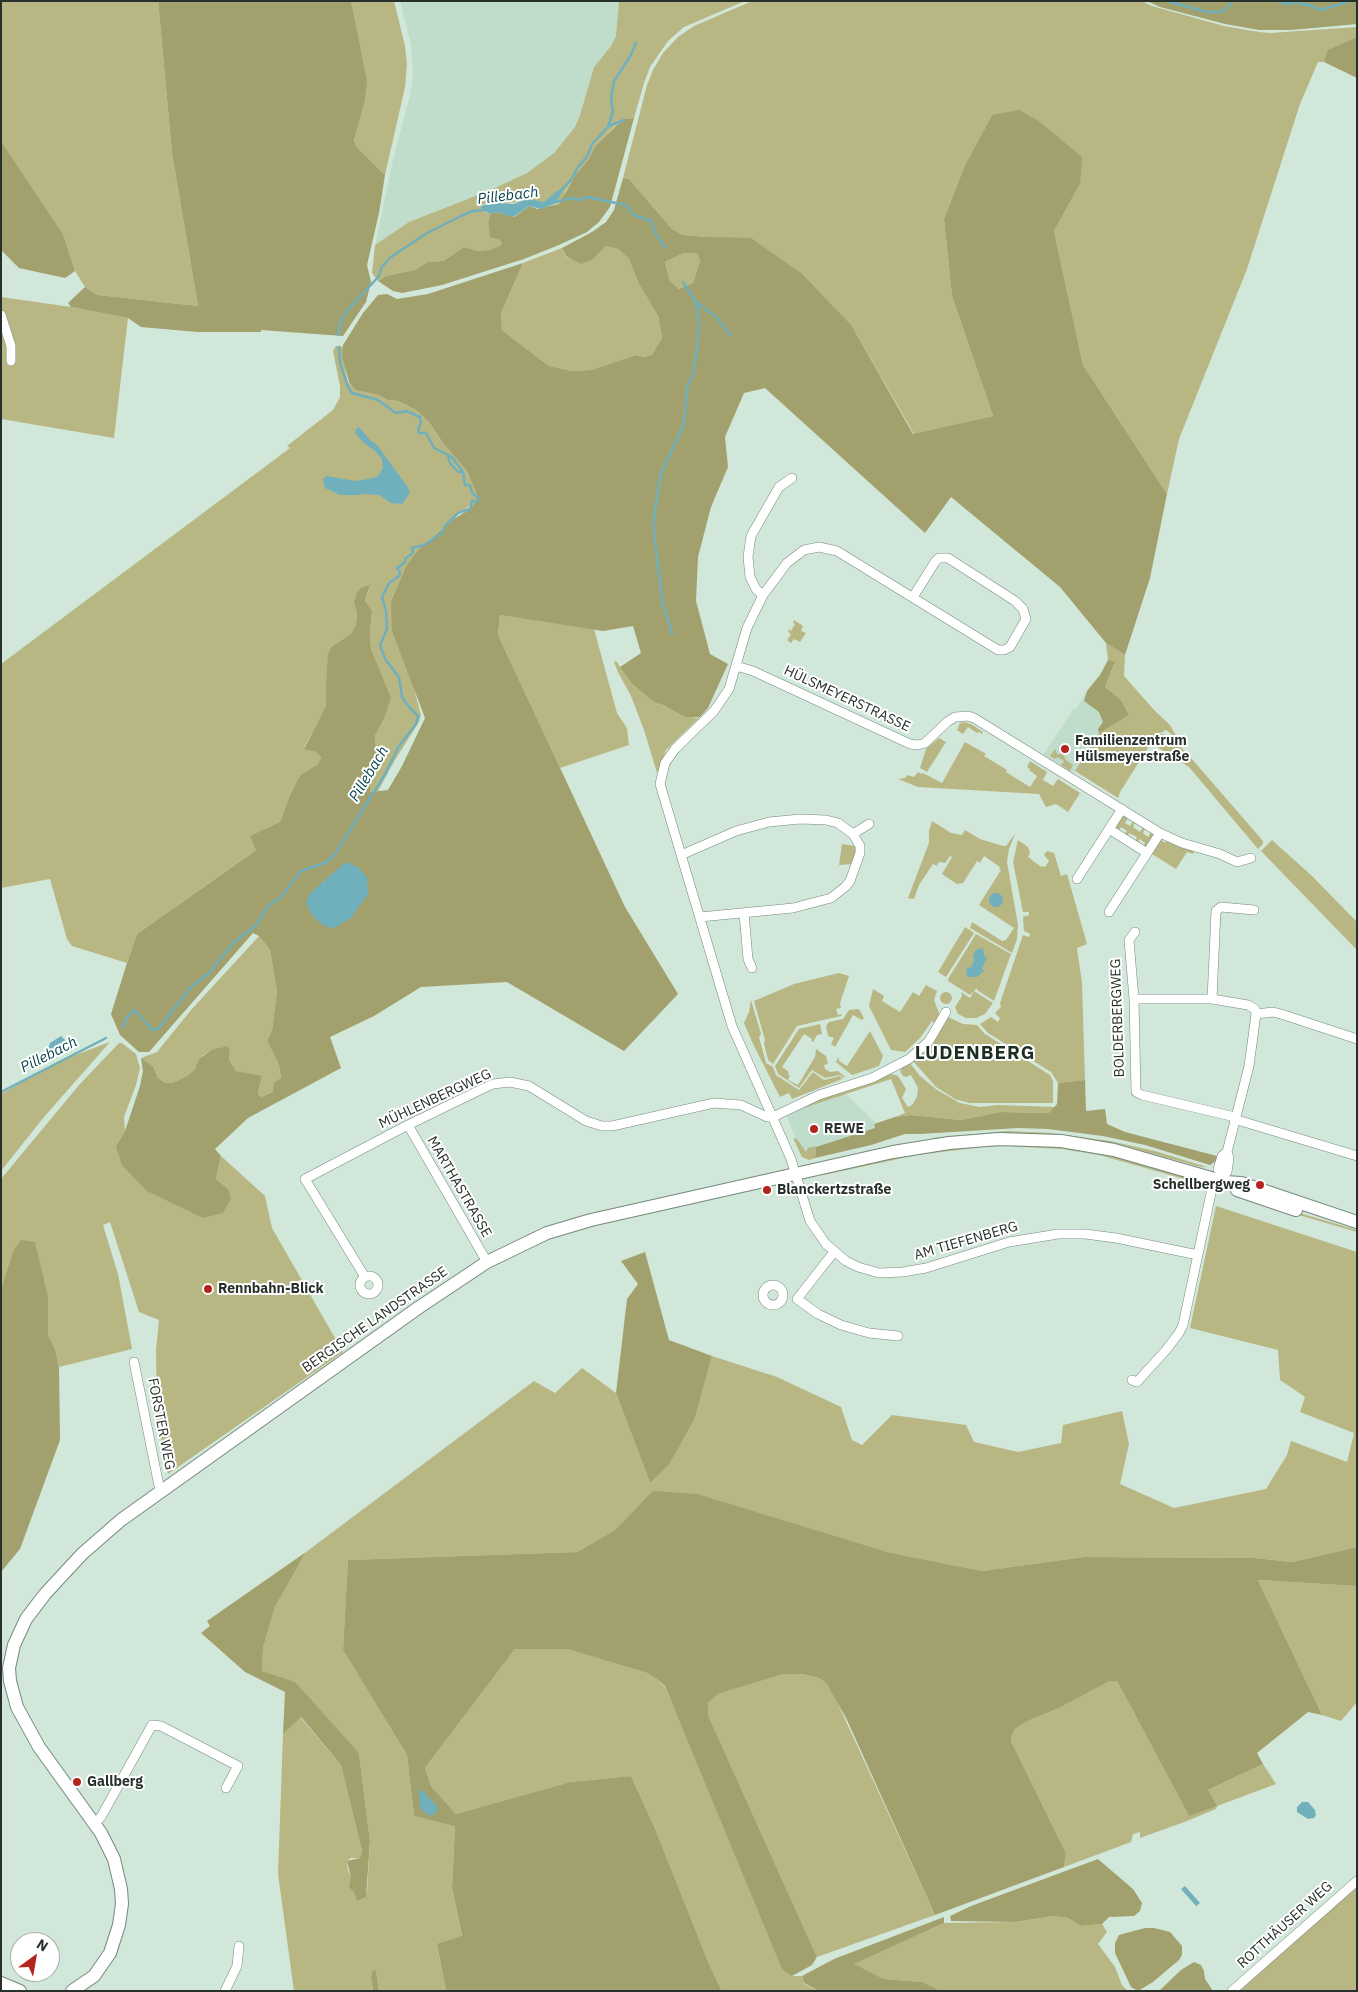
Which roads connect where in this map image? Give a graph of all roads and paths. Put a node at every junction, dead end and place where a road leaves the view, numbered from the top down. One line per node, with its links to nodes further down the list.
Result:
1 (1, 315): 2 (street)
2 (11, 361)
3 (792, 478): 4 (street)
4 (763, 595): 5 (street); 6 (street)
5 (913, 597): 5 (street)
6 (736, 666): 7 (street, HÜLSMEYERSTRASSE); 13 (street)
7 (1122, 809): 9 (street); 10 (street, HÜLSMEYERSTRASSE)
8 (869, 824): 11 (street)
9 (1109, 829): 12 (street); 15 (street)
10 (1160, 833): 12 (street); 14 (street, HÜLSMEYERSTRASSE)
11 (853, 834): 13 (street); 18 (street)
12 (1147, 853): 17 (street)
13 (681, 855): 19 (street)
14 (1251, 858)
15 (1077, 879)
16 (1254, 910): 23 (street)
17 (1109, 912)
18 (744, 913): 19 (street); 21 (street)
19 (700, 917): 27 (street)
20 (1135, 932): 22 (street, BOLDERBERGWEG)
21 (752, 968)
22 (1134, 999): 23 (street); 28 (street, BOLDERBERGWEG)
23 (1212, 999): 25 (street)
24 (946, 1012): 27 (street)
25 (1256, 1014): 26 (street); 28 (street)
26 (1357, 1039)
27 (773, 1117): 29 (street, MÜHLENBERGWEG); 31 (street)
28 (1234, 1118): 30 (street); 32 (street)
29 (408, 1125): 37 (street, MARTHASTRASSE); 38 (street, MÜHLENBERGWEG)
30 (1357, 1156)
31 (796, 1173): 32 (main road, BERGISCHE LANDSTRASSE); 35 (street, AM TIEFENBERG); 37 (main road, BERGISCHE LANDSTRASSE)
32 (1220, 1179): 33 (main road, BERGISCHE LANDSTRASSE); 34 (main road, BERGISCHE LANDSTRASSE); 36 (street)
33 (1357, 1222)
34 (1357, 1227)
35 (834, 1252): 36 (street, AM TIEFENBERG); 40 (street)
36 (1198, 1255): 43 (street)
37 (486, 1262): 44 (main road, BERGISCHE LANDSTRASSE)
38 (365, 1277)
39 (783, 1297): 40 (street)
40 (797, 1299): 41 (street)
41 (898, 1336)
42 (134, 1362): 44 (street, FORSTER WEG)
43 (1132, 1380)
44 (160, 1491): 46 (main road, BERGISCHE LANDSTRASSE)
45 (226, 1788): 46 (street)
46 (94, 1823): 51 (main road, BERGISCHE LANDSTRASSE)
47 (1357, 1880): 53 (street, ROTTHÄUSER WEG)
48 (239, 1946): 52 (street)
49 (1, 1983): 50 (main road)
50 (20, 1991)
51 (72, 1991)
52 (225, 1991)
53 (1232, 1991)

